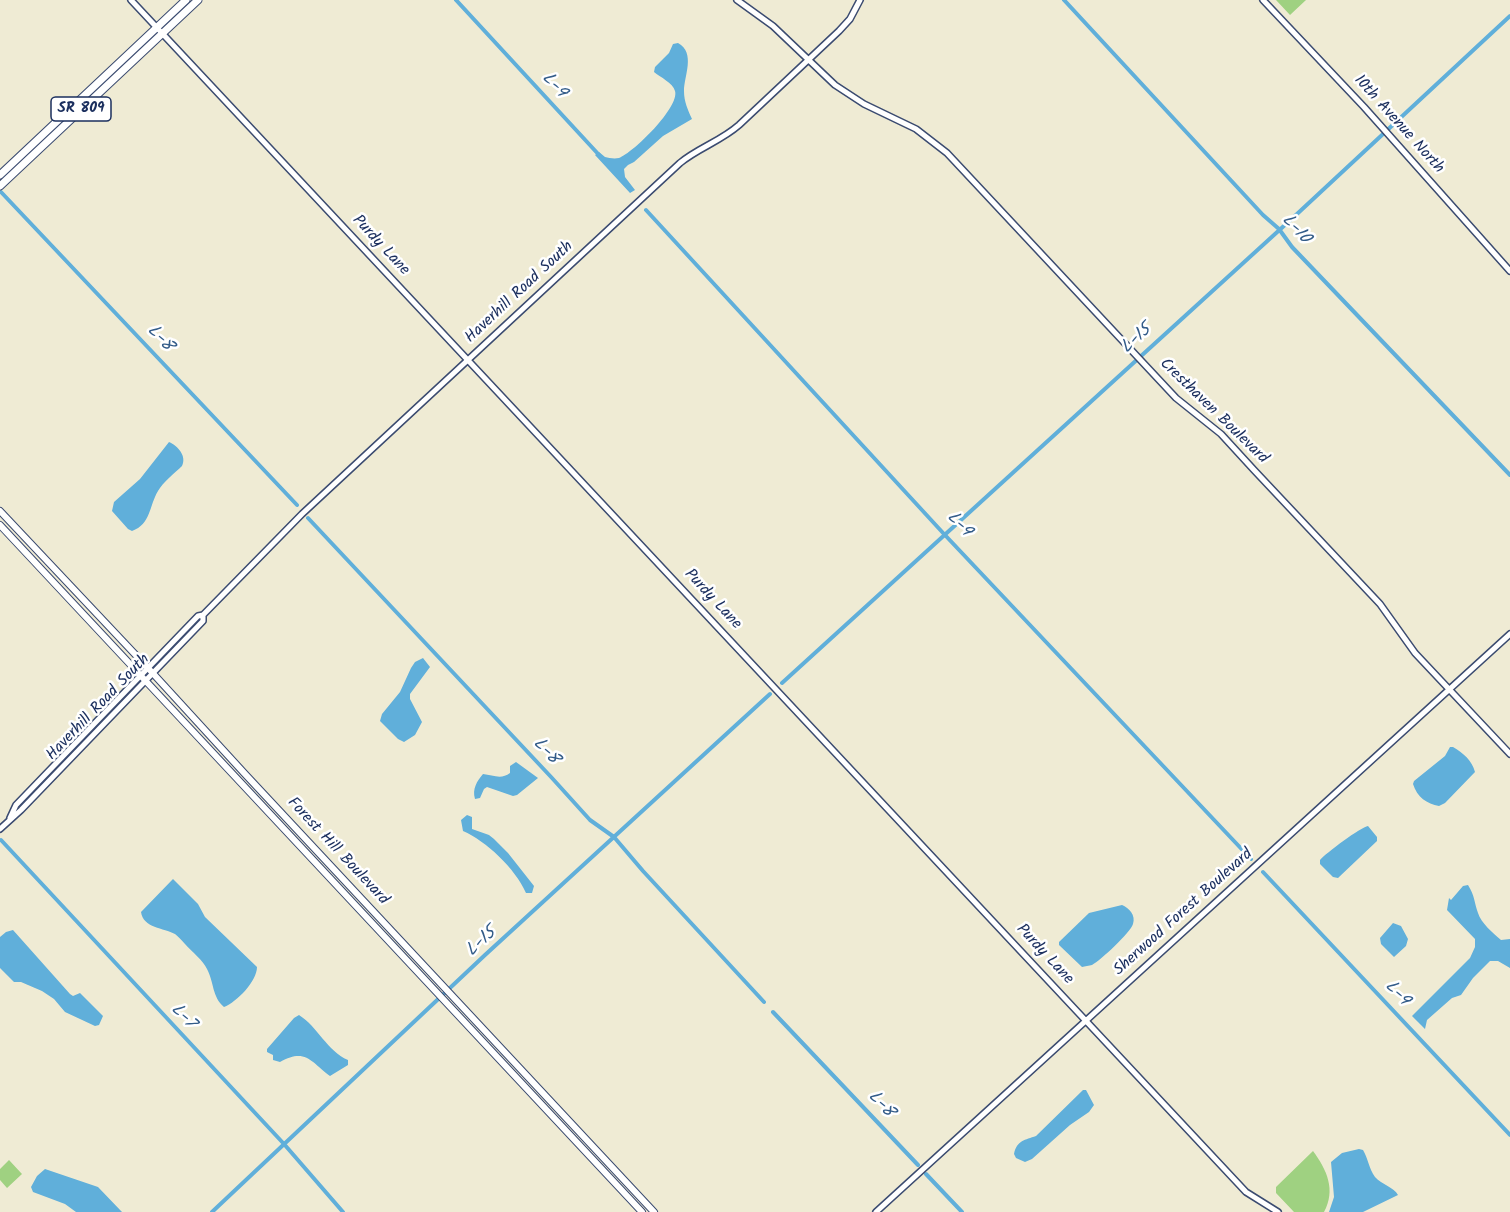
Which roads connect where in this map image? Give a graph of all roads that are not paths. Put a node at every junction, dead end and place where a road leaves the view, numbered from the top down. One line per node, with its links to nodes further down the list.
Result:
1 (131, 0): 7 (street, Purdy Lane)
2 (186, 0): 7 (main road, SR 809)
3 (198, 0): 7 (main road, SR 809)
4 (737, 0): 8 (street, Cresthaven Boulevard)
5 (860, 0): 8 (street, Haverhill Road South)
6 (1263, 0): 15 (street, 10th Avenue North)
7 (160, 30): 9 (main road, SR 809); 11 (main road, SR 809); 16 (street, Purdy Lane)
8 (808, 61): 16 (street, Haverhill Road South); 26 (street, Cresthaven Boulevard)
9 (110, 71): 10 (main road, SR 809); 11 (main road)
10 (74, 105): 12 (main road); 13 (main road, SR 809)
11 (82, 108): 12 (main road, SR 809)
12 (42, 146): 14 (main road, SR 809)
13 (0, 175)
14 (0, 186)
15 (1510, 271)
16 (468, 360): 24 (street, Haverhill Road South); 29 (street, Purdy Lane)
17 (0, 511): 20 (main road, Forest Hill Boulevard)
18 (0, 525): 19 (main road, Forest Hill Boulevard)
19 (35, 563): 20 (main road); 21 (main road, Forest Hill Boulevard)
20 (56, 572): 22 (main road, Forest Hill Boulevard)
21 (49, 578): 22 (main road); 25 (main road, Forest Hill Boulevard)
22 (71, 587): 24 (main road, Forest Hill Boulevard)
23 (1510, 634): 26 (street, Sherwood Forest Boulevard)
24 (150, 670): 25 (street, Haverhill Road South); 31 (main road, Forest Hill Boulevard)
25 (143, 678): 28 (street, Haverhill Road South); 30 (main road, Forest Hill Boulevard)
26 (1449, 690): 27 (street, Cresthaven Boulevard); 29 (street, Sherwood Forest Boulevard)
27 (1510, 754)
28 (0, 828)
29 (1086, 1020): 32 (street, Sherwood Forest Boulevard); 33 (street, Purdy Lane)
30 (642, 1212)
31 (654, 1212)
32 (876, 1212)
33 (1278, 1212)

